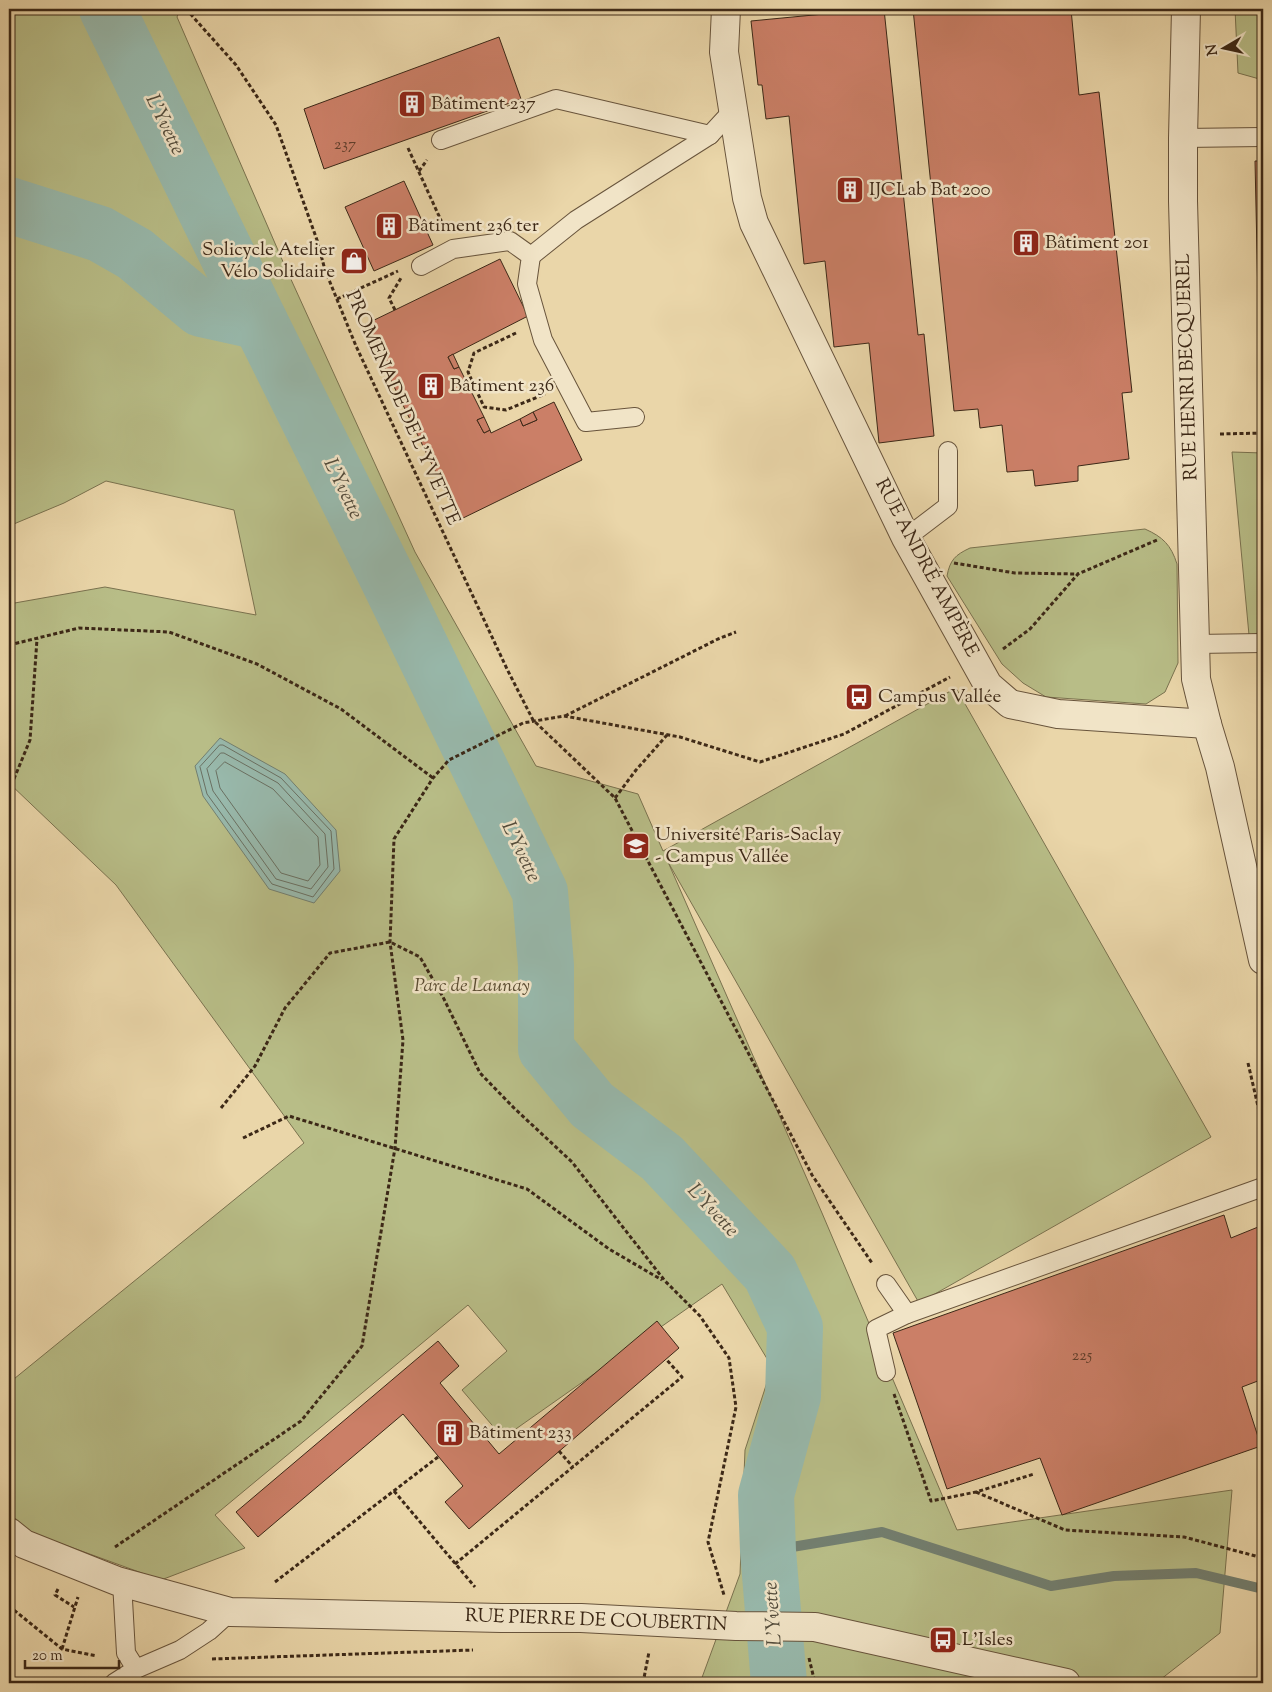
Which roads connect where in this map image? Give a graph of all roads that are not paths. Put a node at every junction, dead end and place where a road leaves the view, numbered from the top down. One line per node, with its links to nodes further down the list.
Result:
1 (726, 9): 3 (street, RUE ANDRÉ AMPÈRE)
2 (1186, 9): 6 (street, RUE HENRI BECQUEREL)
3 (733, 110): 4 (lane); 12 (street, RUE ANDRÉ AMPÈRE)
4 (710, 135): 7 (lane); 8 (lane)
5 (1263, 137): 6 (lane)
6 (1183, 138): 14 (street, RUE HENRI BECQUEREL)
7 (442, 140)
8 (531, 256): 9 (lane); 10 (lane)
9 (420, 266)
10 (635, 417)
11 (948, 451): 12 (lane)
12 (906, 538): 15 (street, RUE ANDRÉ AMPÈRE)
13 (1263, 643): 14 (lane)
14 (1194, 644): 15 (street, RUE HENRI BECQUEREL)
15 (1207, 724): 16 (street)
16 (1263, 960)
17 (1263, 1187): 19 (lane)
18 (886, 1284): 19 (lane)
19 (907, 1314): 20 (lane)
20 (886, 1372)
21 (9, 1532): 22 (street, RUE PIERRE DE COUBERTIN)
22 (122, 1582): 23 (street, RUE PIERRE DE COUBERTIN); 24 (lane)
23 (230, 1612): 24 (lane); 26 (street, RUE PIERRE DE COUBERTIN)
24 (136, 1668): 25 (lane)
25 (114, 1683)
26 (1066, 1683)

